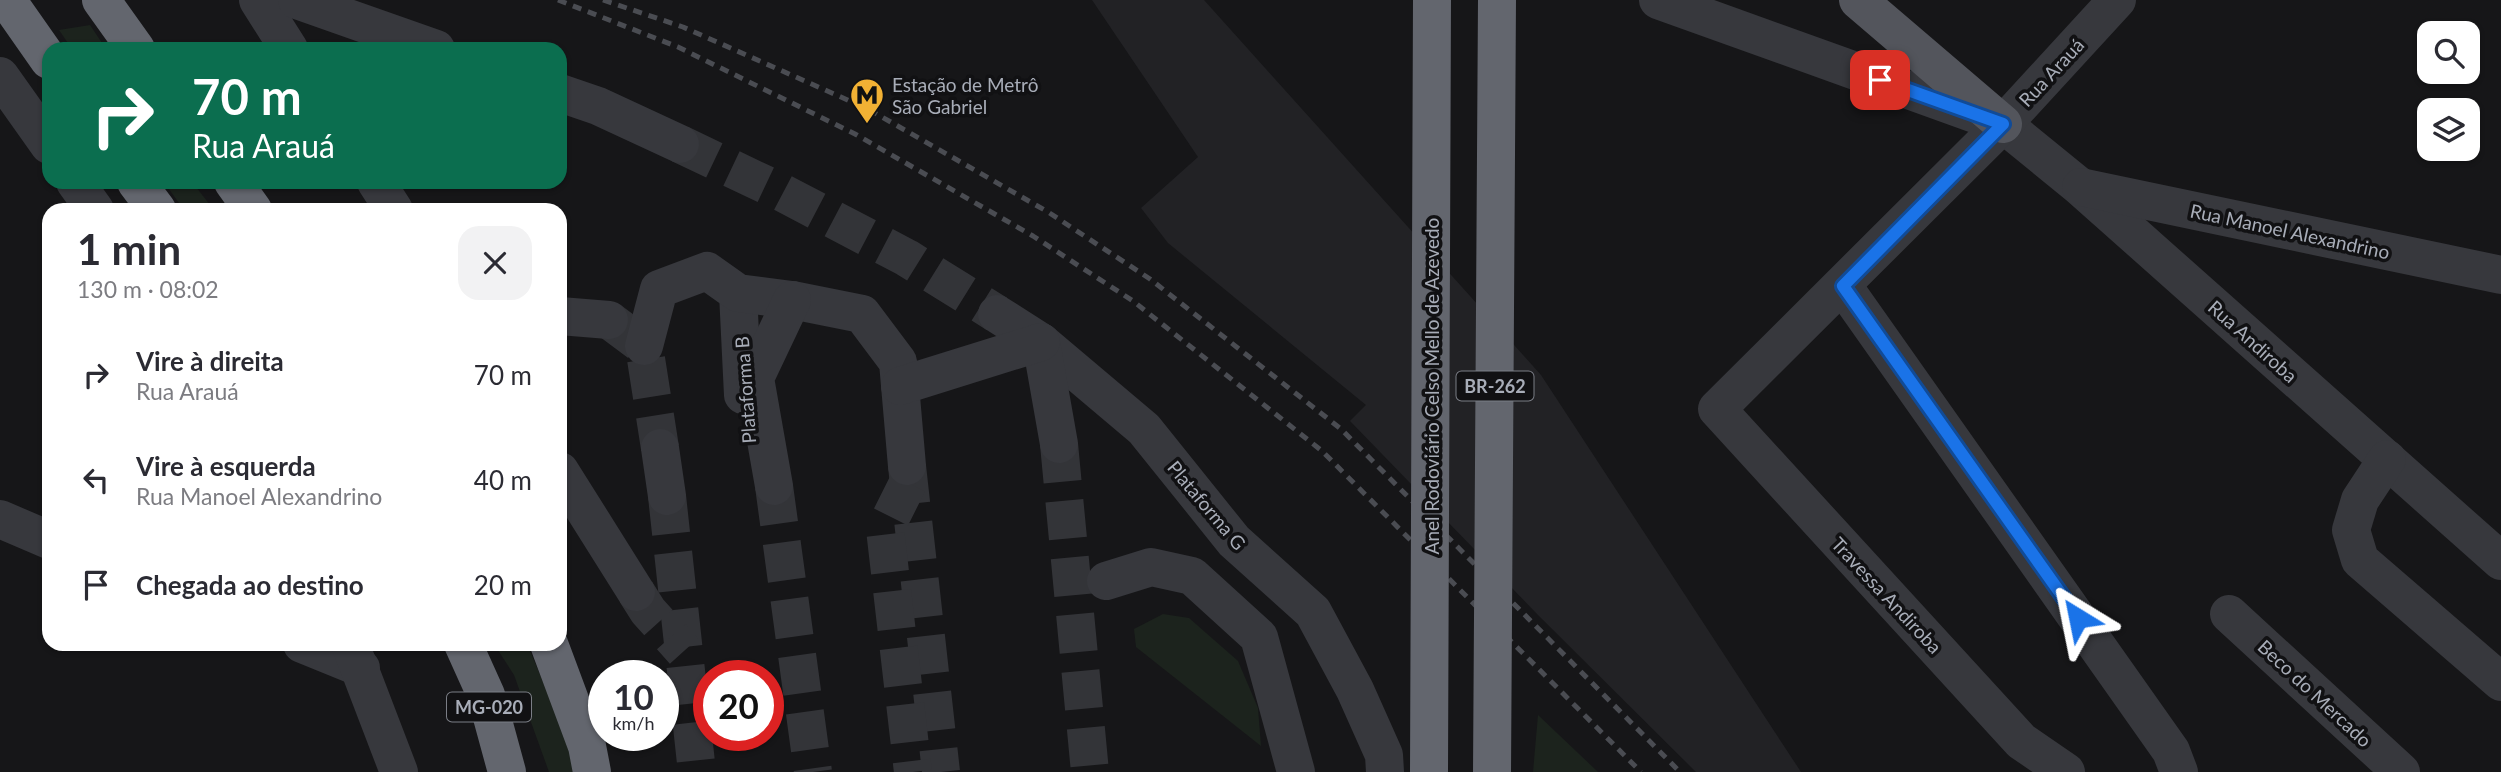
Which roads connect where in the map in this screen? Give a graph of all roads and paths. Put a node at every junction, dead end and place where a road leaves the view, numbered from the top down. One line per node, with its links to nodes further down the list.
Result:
1 (101, 0): 10 (highway)
2 (258, 0): 11 (street)
3 (297, 0): 12 (street)
4 (1432, 0): 53 (highway, Anel Rodoviário Celso Mello de Azevedo / BR-262, bridge)
5 (1497, 0): 54 (highway, BR-262, bridge)
6 (1658, 0): 16 (street)
7 (1858, 0): 16 (main road)
8 (2117, 0): 16 (street, Rua Arauá)
9 (8, 2): 13 (highway)
10 (131, 42)
11 (285, 42)
12 (416, 42)
13 (42, 50)
14 (0, 76): 17 (street)
15 (567, 95): 18 (street)
16 (2003, 124): 19 (street, Rua Andiroba); 21 (street, Rua Arauá)
17 (42, 135)
18 (680, 144)
19 (2079, 186): 20 (street, Rua Manoel Alexandrino); 33 (street, Rua Andiroba)
20 (2501, 275)
21 (1843, 286): 30 (street, Rua Arauá); 56 (street)
22 (738, 293): 23 (street); 23 (street, Plataforma B); 28 (street)
23 (792, 300): 29 (street)
24 (997, 314): 27 (street, Plataforma G)
25 (567, 317): 26 (street)
26 (609, 320)
27 (1041, 342): 29 (street); 31 (street); 52 (street, Plataforma G)
28 (644, 346)
29 (900, 386): 34 (street)
30 (1717, 409): 55 (street, Travessa Andiroba)
31 (1059, 444)
32 (660, 448): 36 (street)
33 (2387, 459): 39 (street, Rua Andiroba); 47 (street)
34 (907, 466)
35 (567, 482): 41 (street)
36 (667, 496)
37 (0, 519): 38 (street)
38 (42, 537)
39 (2501, 561)
40 (1106, 581): 51 (street)
41 (636, 592)
42 (2229, 614): 57 (street, Beco do Mercado)
43 (333, 651): 46 (street)
44 (466, 651): 49 (highway, MG-020)
45 (552, 651): 50 (highway)
46 (355, 656): 48 (street)
47 (2501, 682)
48 (399, 772)
49 (507, 772)
50 (592, 772)
51 (1296, 772)
52 (1385, 772)
53 (1429, 772)
54 (1492, 772)
55 (2066, 772)
56 (2179, 772)
57 (2401, 772)

